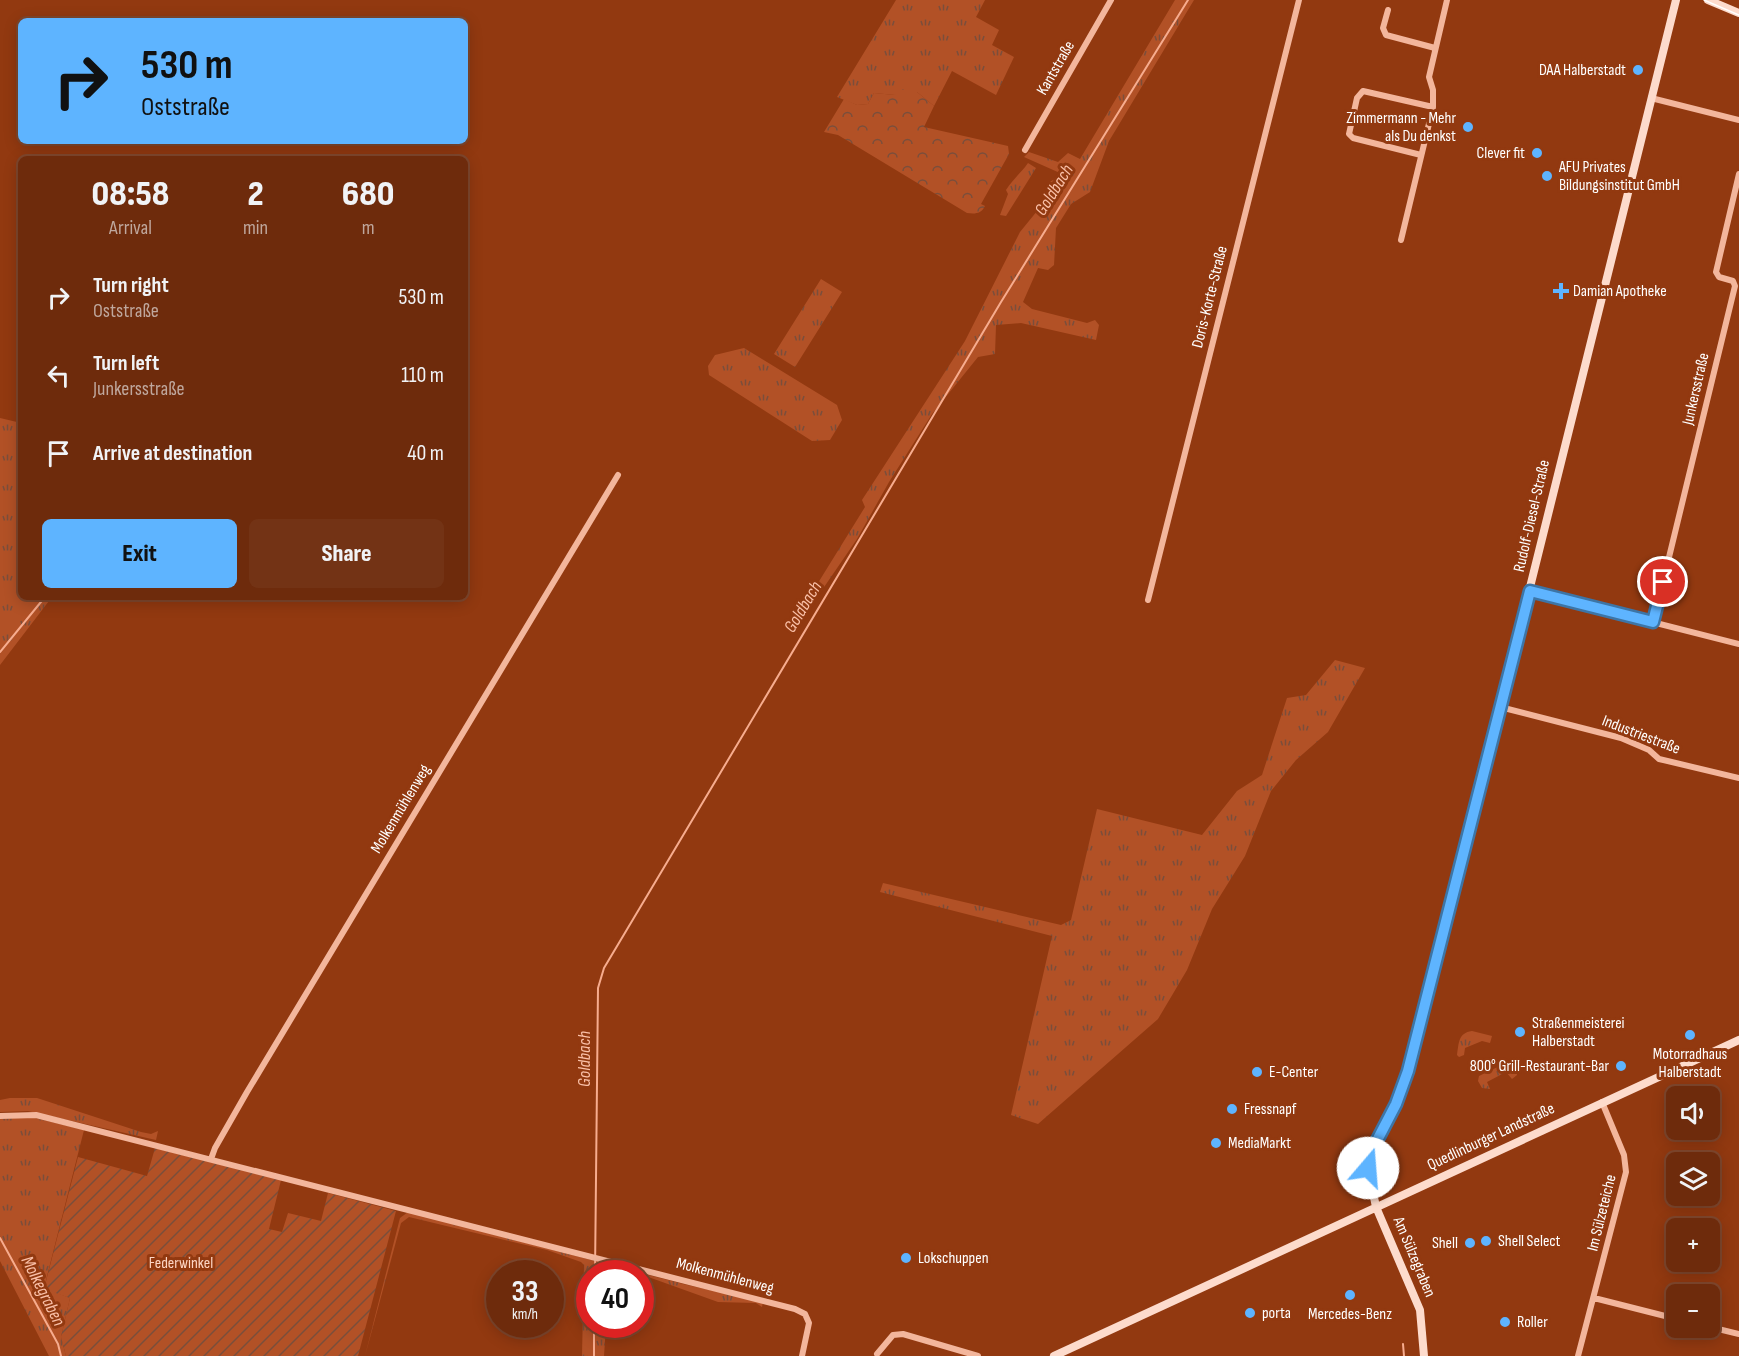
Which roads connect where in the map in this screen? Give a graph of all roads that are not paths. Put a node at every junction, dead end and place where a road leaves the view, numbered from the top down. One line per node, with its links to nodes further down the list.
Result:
1 (1111, 0): 12 (street, Kantstraße)
2 (1299, 0): 18 (street, Doris-Korte-Straße)
3 (1447, 0): 8 (street)
4 (1676, 0): 9 (street, Rudolf-Diesel-Straße)
5 (1708, 0): 7 (street)
6 (1388, 10): 8 (street)
7 (1739, 13)
8 (1435, 48): 10 (street)
9 (1651, 98): 11 (street); 17 (street, Rudolf-Diesel-Straße)
10 (1433, 107): 13 (street); 13 (street)
11 (1739, 120)
12 (1025, 150)
13 (1421, 156): 15 (street)
14 (1739, 174): 19 (street, Junkersstraße)
15 (1401, 240)
16 (618, 475): 26 (street, Molkenmühlenweg)
17 (1530, 591): 19 (street); 21 (street, Rudolf-Diesel-Straße)
18 (1148, 600)
19 (1653, 622): 20 (street)
20 (1739, 644)
21 (1500, 707): 22 (street, Industriestraße); 27 (street, Rudolf-Diesel-Straße)
22 (1739, 778)
23 (1739, 1040): 24 (street, Quedlinburger Landstraße)
24 (1602, 1102): 27 (street, Quedlinburger Landstraße); 28 (street, Im Sülzeteiche)
25 (0, 1116): 26 (street, Molkenmühlenweg)
26 (212, 1159): 33 (street, Molkenmühlenweg)
27 (1376, 1207): 35 (street, Quedlinburger Landstraße); 36 (street, Am Sülzegraben)
28 (1594, 1298): 29 (street); 37 (street, Im Sülzeteiche)
29 (1666, 1316)
30 (1720, 1329): 31 (street)
31 (1739, 1334)
32 (877, 1354): 34 (street)
33 (802, 1356)
34 (978, 1356)
35 (1054, 1356)
36 (1424, 1356)
37 (1578, 1356)

